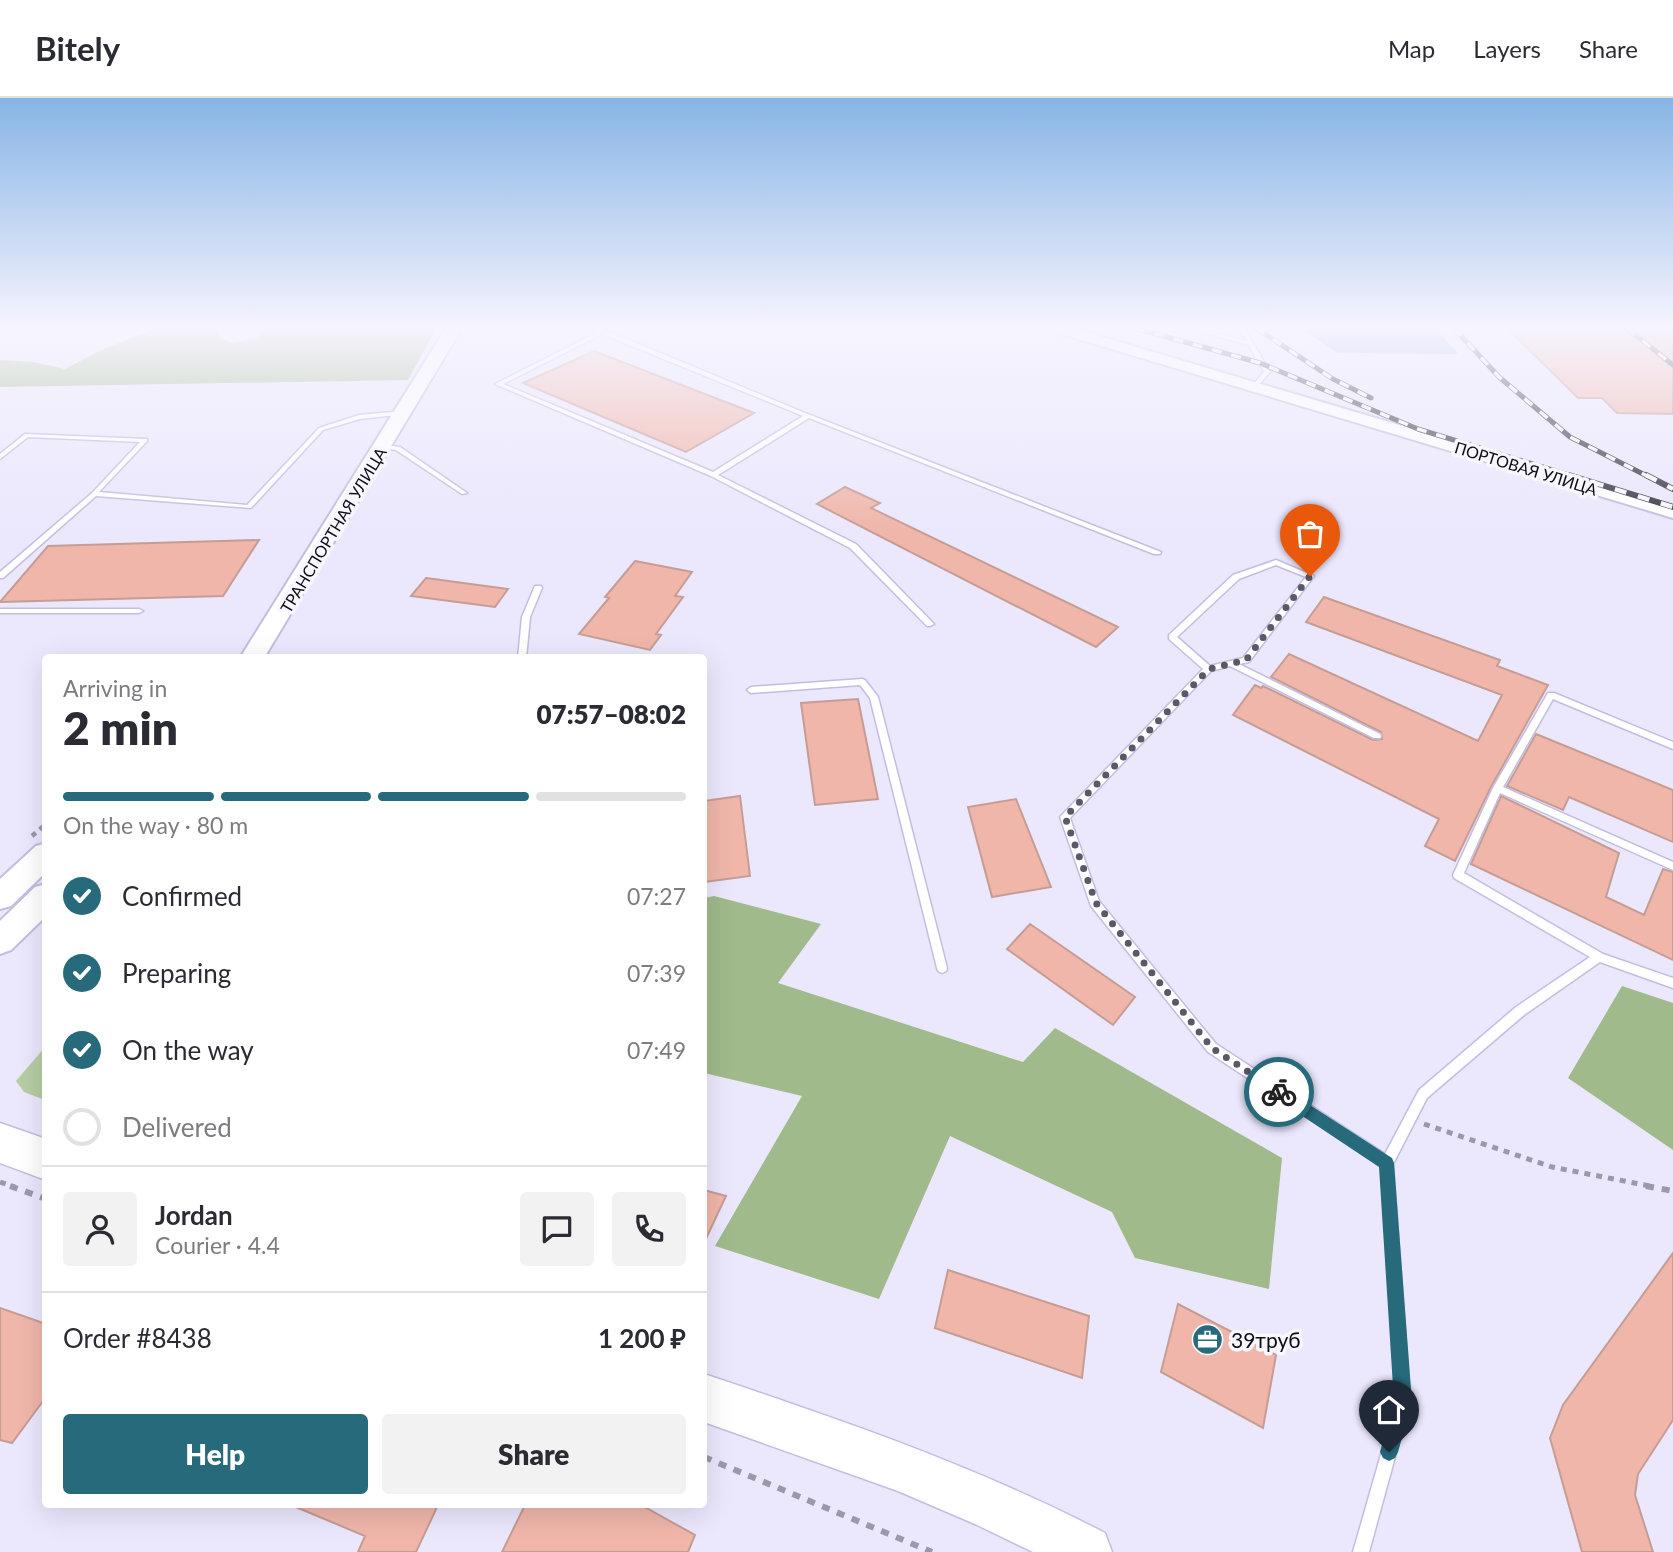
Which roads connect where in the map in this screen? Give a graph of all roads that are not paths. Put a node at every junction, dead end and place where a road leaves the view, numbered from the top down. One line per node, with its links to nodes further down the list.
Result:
1 (413, 396): 6 (main road, ТРАНСПОРТНАЯ УЛИЦА)
2 (424, 396): 8 (main road, ТРАНСПОРТНАЯ УЛИЦА)
3 (526, 396): 10 (lane)
4 (759, 396): 7 (lane)
5 (1284, 396): 13 (main road, ПОРТОВАЯ УЛИЦА)
6 (403, 413): 8 (main road, ТРАНСПОРТНАЯ УЛИЦА); 11 (lane)
7 (808, 416): 10 (lane); 14 (lane)
8 (390, 447): 12 (lane); 20 (main road, ТРАНСПОРТНАЯ УЛИЦА); 21 (main road, ТРАНСПОРТНАЯ УЛИЦА)
9 (0, 457): 11 (lane)
10 (713, 475): 19 (lane)
11 (94, 494): 15 (lane)
12 (464, 494)
13 (1673, 512)
14 (1157, 552)
15 (0, 576)
16 (538, 588): 22 (lane)
17 (0, 611): 18 (lane)
18 (139, 611)
19 (930, 624)
20 (255, 654)
21 (275, 654)
22 (522, 654)
23 (1232, 664): 24 (lane); 24 (lane); 26 (lane)
24 (1209, 669): 39 (lane)
25 (751, 690): 35 (lane)
26 (1377, 736)
27 (1673, 746): 28 (lane)
28 (1498, 788): 30 (lane); 34 (lane)
29 (42, 858): 31 (main road)
30 (1673, 866)
31 (0, 897)
32 (42, 900): 33 (main road)
33 (0, 941)
34 (1599, 957): 36 (lane); 39 (lane)
35 (942, 968)
36 (1673, 983)
37 (0, 1143): 38 (main road)
38 (42, 1159)
39 (1387, 1163): 42 (lane)
40 (707, 1399): 41 (main road)
41 (1086, 1552)
42 (1361, 1552)

